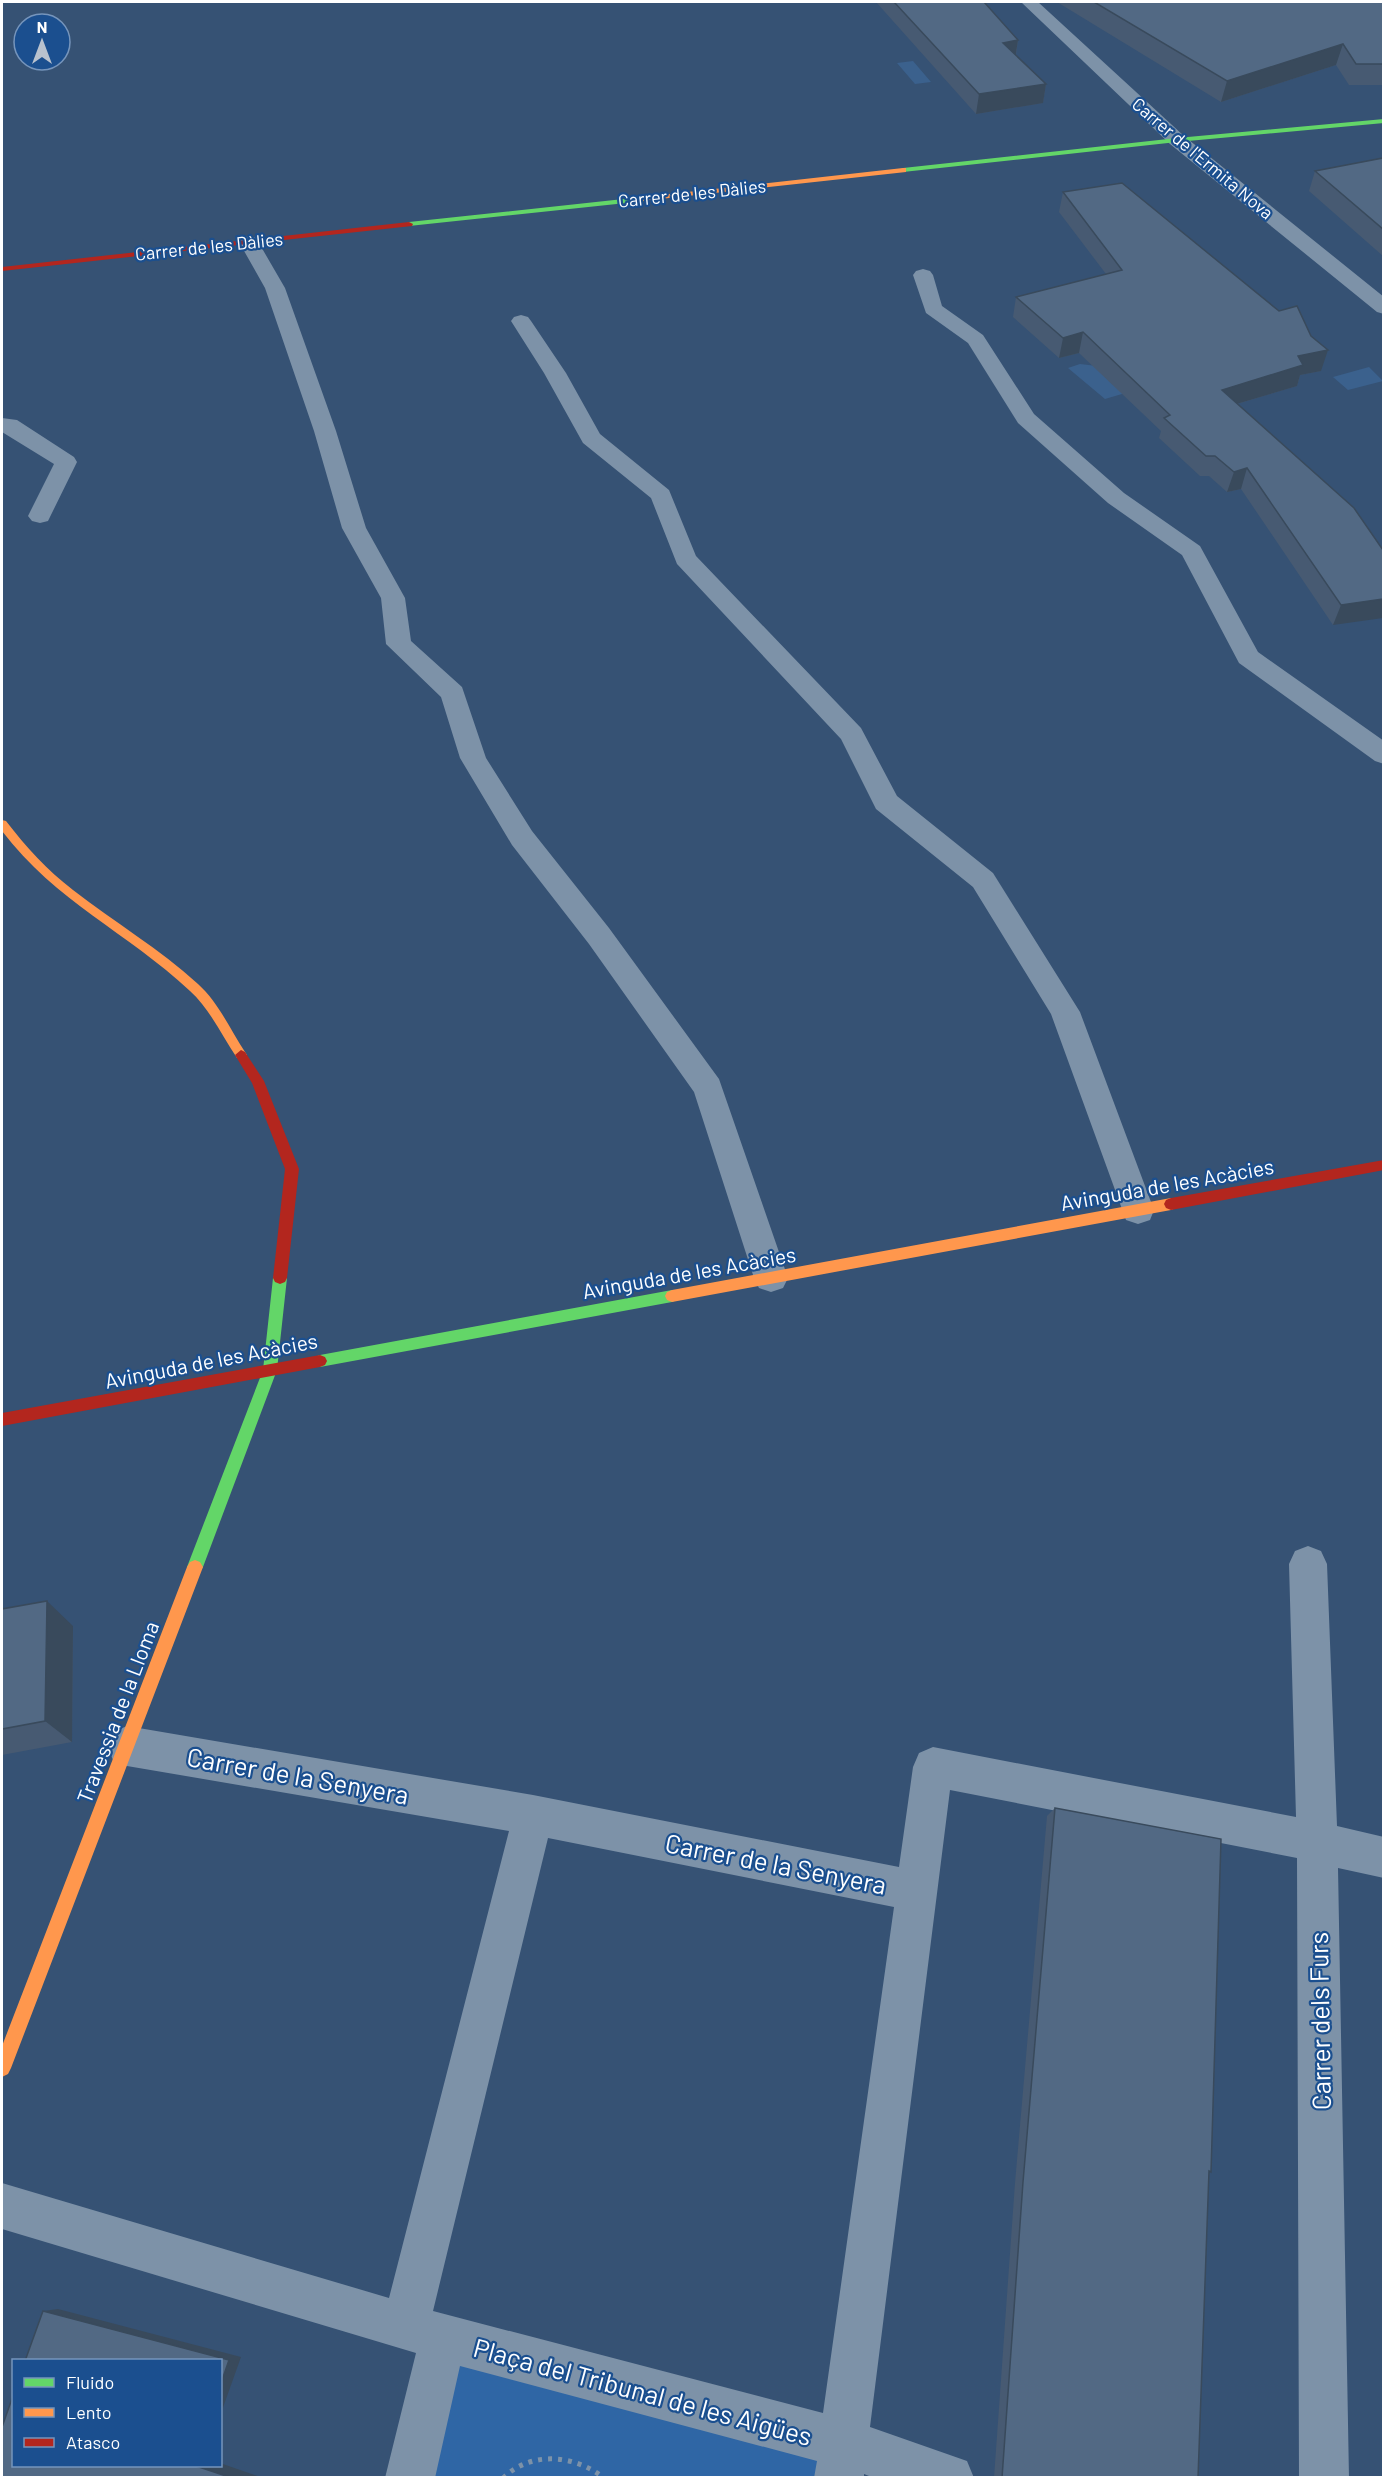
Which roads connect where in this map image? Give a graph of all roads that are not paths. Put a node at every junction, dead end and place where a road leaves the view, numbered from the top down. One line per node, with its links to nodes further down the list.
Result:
1 (1029, 2): 3 (street, Carrer de l'Ermita Nova)
2 (1383, 121): 3 (street, Carrer de les Dàlies)
3 (1177, 140): 4 (street, Carrer de les Dàlies); 7 (street, Carrer de l'Ermita Nova)
4 (249, 242): 5 (street, Carrer de les Dàlies); 15 (street)
5 (2, 269)
6 (922, 275): 11 (street)
7 (1383, 308)
8 (521, 321): 14 (street)
9 (2, 425): 10 (street)
10 (40, 516)
11 (1383, 755)
12 (2, 824): 16 (street, Travessia de la Lloma)
13 (1383, 1165): 14 (street, Avinguda de les Acàcies)
14 (1138, 1210): 15 (street, Avinguda de les Acàcies)
15 (771, 1278): 16 (street, Avinguda de les Acàcies)
16 (270, 1371): 17 (street, Avinguda de les Acàcies); 19 (street, Travessia de la Lloma)
17 (2, 1420)
18 (1308, 1564): 21 (street, Carrer dels Furs)
19 (127, 1746): 20 (street, Carrer de la Senyera); 24 (street, Travessia de la Lloma)
20 (533, 1815): 23 (street, Carrer de la Senyera); 26 (street)
21 (1317, 1842): 22 (street); 23 (street, Carrer de la Senyera); 30 (street, Carrer dels Furs)
22 (1383, 1858)
23 (917, 1891): 27 (street)
24 (2, 2068)
25 (2, 2206): 26 (street, Plaça del Tribunal de les Aigües)
26 (424, 2333): 27 (street, Plaça del Tribunal de les Aigües); 28 (street)
27 (841, 2460): 29 (street, Plaça del Tribunal de les Aigües)
28 (410, 2478)
29 (950, 2478)
30 (1324, 2478)

